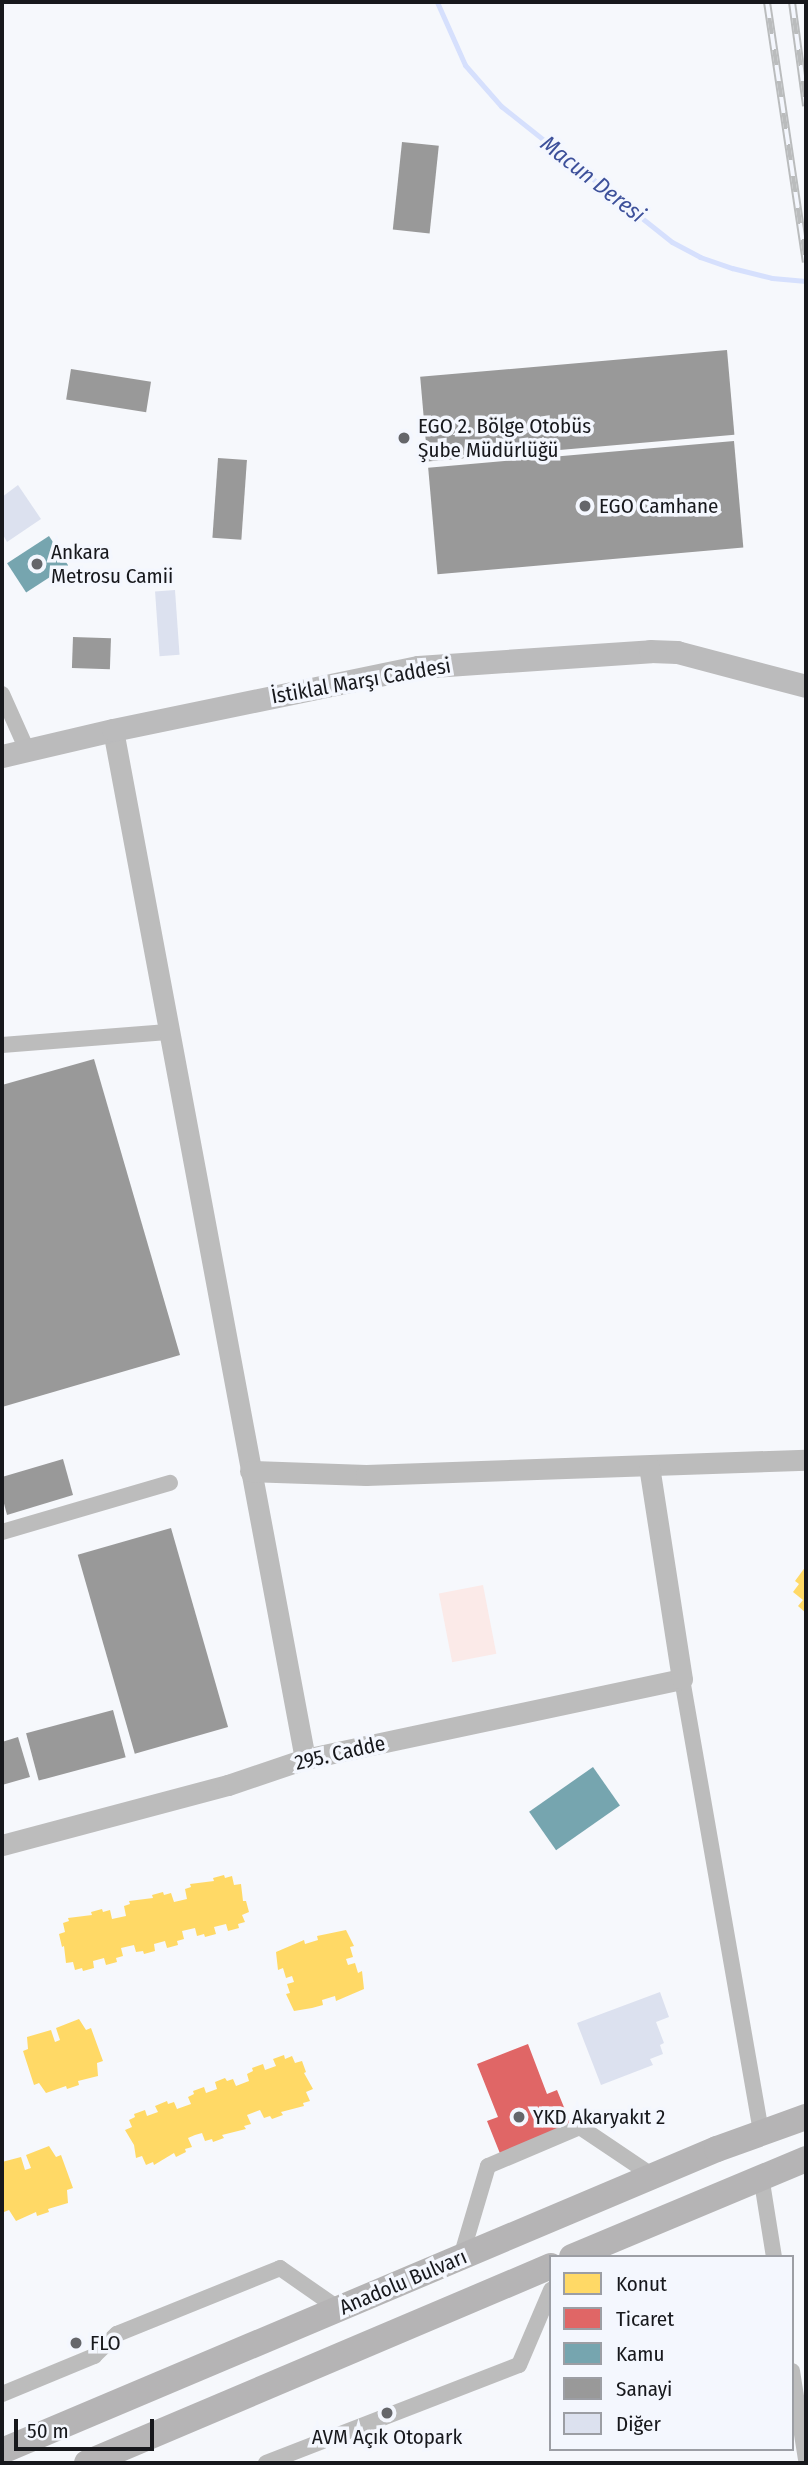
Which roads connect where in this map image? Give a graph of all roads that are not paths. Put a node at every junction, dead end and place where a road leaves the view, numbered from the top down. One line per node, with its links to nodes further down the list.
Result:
1 (806, 686): 3 (main road, İstiklal Marşı Caddesi)
2 (2, 694): 4 (street)
3 (113, 730): 4 (main road, İstiklal Marşı Caddesi); 6 (street)
4 (27, 750): 5 (main road, İstiklal Marşı Caddesi)
5 (2, 756)
6 (167, 1032): 7 (street); 10 (street)
7 (2, 1045)
8 (806, 1460): 9 (street)
9 (649, 1468): 10 (street); 13 (street)
10 (250, 1471): 14 (street)
11 (170, 1483): 12 (street)
12 (2, 1532)
13 (682, 1679): 14 (street, 295. Cadde); 17 (street)
14 (305, 1759): 15 (street, 295. Cadde)
15 (2, 1845)
16 (806, 2117): 17 (main road, Anadolu Bulvarı)
17 (761, 2132): 19 (main road, Anadolu Bulvarı)
18 (806, 2159): 20 (main road)
19 (653, 2176): 23 (main road, Anadolu Bulvarı); 23 (street)
20 (761, 2176): 21 (main road); 22 (street)
21 (577, 2255)
22 (774, 2255)
23 (461, 2257): 26 (main road, Anadolu Bulvarı)
24 (549, 2267): 31 (main road, Anadolu Bulvarı)
25 (549, 2295): 32 (street)
26 (339, 2309): 28 (street); 29 (main road, Anadolu Bulvarı)
27 (794, 2384): 30 (street)
28 (2, 2395)
29 (2, 2451)
30 (806, 2459)
31 (87, 2463)
32 (266, 2463)

